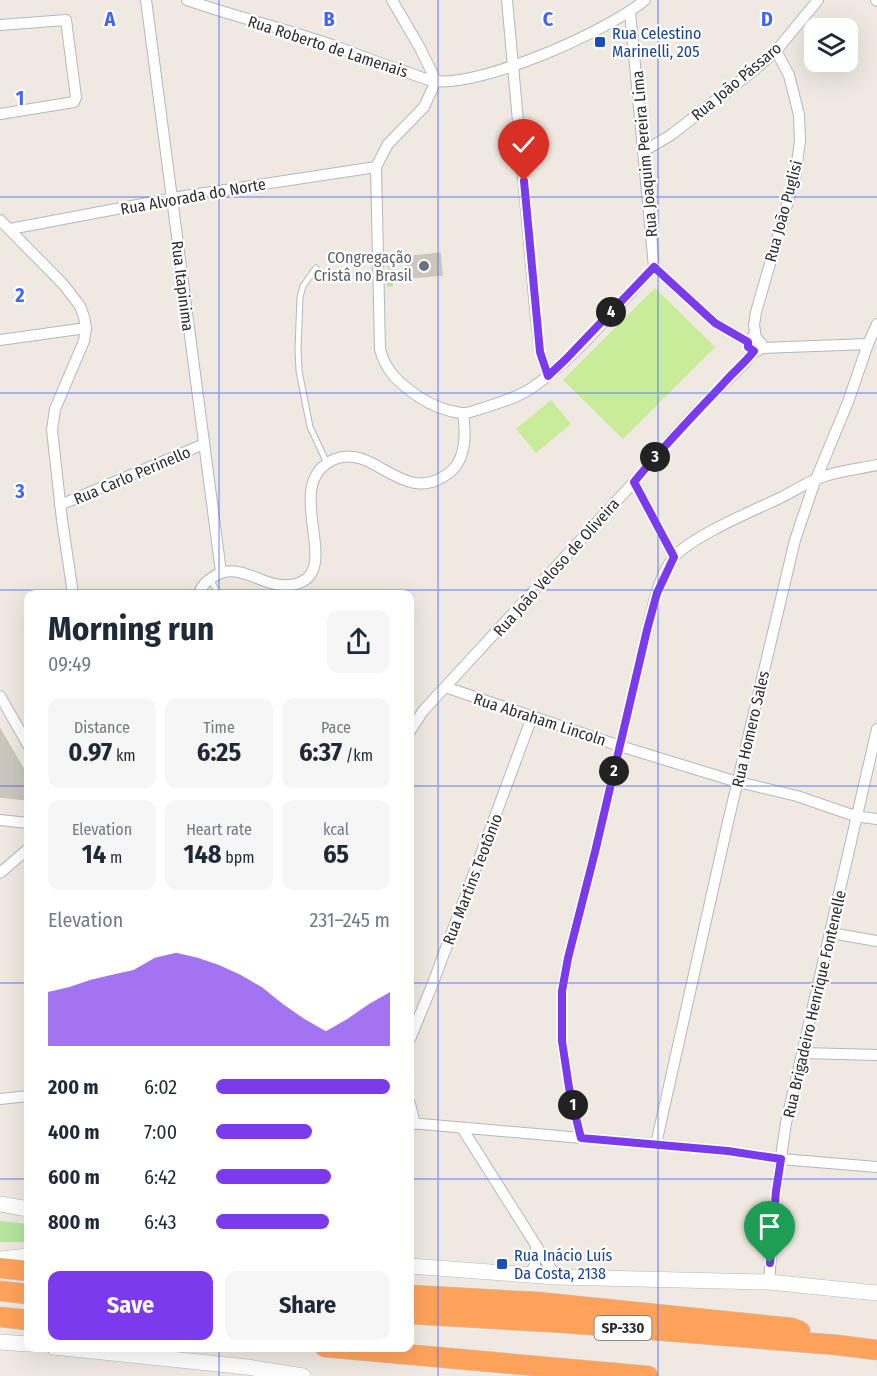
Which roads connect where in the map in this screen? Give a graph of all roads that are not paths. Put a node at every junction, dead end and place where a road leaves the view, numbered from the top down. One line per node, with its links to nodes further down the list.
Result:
1 (146, 0): 15 (street, Rua Itapinima)
2 (187, 0): 11 (street, Rua Roberto de Lamenais)
3 (392, 0): 11 (street)
4 (507, 0): 10 (street)
5 (645, 0): 7 (street)
6 (818, 0): 9 (street, Rua João Pássaro)
7 (630, 12): 10 (street); 13 (street, Rua Joaquim Pereira Lima)
8 (0, 25): 12 (street)
9 (776, 51): 13 (street, Rua João Pássaro); 23 (street, Rua João Puglisi)
10 (513, 66): 11 (street); 25 (street)
11 (436, 81): 14 (street)
12 (0, 114)
13 (644, 151): 18 (street, Rua Joaquim Pereira Lima)
14 (376, 167): 15 (street, Rua Alvorada do Norte); 26 (street)
15 (172, 198): 17 (street, Rua Alvorada do Norte); 27 (street, Rua Itapinima)
16 (0, 220): 17 (street)
17 (10, 229): 21 (street)
18 (654, 267): 23 (street); 25 (street)
19 (315, 268): 28 (lane)
20 (877, 324): 24 (street, Rua Homero Sales)
21 (86, 328): 22 (street); 32 (street)
22 (0, 340)
23 (755, 344): 24 (street); 31 (street, Rua João Veloso de Oliveira)
24 (868, 344): 30 (street, Rua Homero Sales)
25 (548, 376): 26 (street)
26 (464, 414): 28 (street)
27 (204, 444): 32 (street, Rua Carlo Perinello); 34 (street, Rua Itapinima)
28 (327, 464): 34 (street)
29 (877, 465): 30 (street)
30 (817, 478): 33 (street); 46 (street, Rua Homero Sales)
31 (634, 482): 33 (street); 39 (street, Rua João Veloso de Oliveira)
32 (60, 505): 36 (street)
33 (674, 557): 45 (street)
34 (221, 572): 35 (street)
35 (210, 578): 37 (street); 38 (lane)
36 (72, 590)
37 (200, 590)
38 (216, 590)
39 (445, 687): 41 (street, Rua Abraham Lincoln); 42 (street, Rua João Veloso de Oliveira)
40 (0, 696): 44 (street)
41 (532, 717): 45 (street, Rua Abraham Lincoln); 55 (street, Rua Martins Teotônio)
42 (414, 725)
43 (877, 729): 47 (street, Rua Brigadeiro Henrique Fontenelle)
44 (24, 738)
45 (620, 746): 46 (street, Rua Abraham Lincoln); 62 (street)
46 (738, 782): 47 (street, Rua Abraham Lincoln); 63 (street, Rua Homero Sales)
47 (855, 816): 48 (street, Rua Abraham Lincoln); 53 (street, Rua Brigadeiro Henrique Fontenelle)
48 (877, 819)
49 (0, 820): 50 (street)
50 (24, 823)
51 (24, 852): 52 (street)
52 (0, 873)
53 (831, 933): 54 (street); 56 (street, Rua Brigadeiro Henrique Fontenelle)
54 (877, 941)
55 (414, 1029)
56 (803, 1053): 57 (street); 64 (street, Rua Brigadeiro Henrique Fontenelle)
57 (877, 1055)
58 (24, 1096): 59 (street)
59 (0, 1099)
60 (414, 1123): 61 (street)
61 (462, 1128): 62 (street); 68 (street)
62 (581, 1138): 63 (street)
63 (656, 1144): 64 (street)
64 (781, 1159): 65 (street); 76 (street, Rua Brigadeiro Henrique Fontenelle)
65 (877, 1167)
66 (0, 1204): 67 (main road)
67 (24, 1208)
68 (536, 1245): 74 (street); 75 (street)
69 (24, 1256): 70 (main road)
70 (0, 1259)
71 (414, 1266): 74 (main road)
72 (0, 1268): 73 (highway)
73 (24, 1271)
74 (529, 1275): 75 (main road)
75 (556, 1277): 76 (main road)
76 (769, 1282): 78 (main road)
77 (0, 1291): 79 (highway)
78 (877, 1293)
79 (24, 1294)
80 (414, 1295): 86 (highway)
81 (414, 1314): 86 (highway, SP-330)
82 (0, 1317): 83 (highway)
83 (24, 1320)
84 (24, 1344): 85 (main road)
85 (3, 1345)
86 (837, 1345): 87 (highway, SP-330)
87 (877, 1350)
88 (102, 1352): 90 (main road)
89 (381, 1352): 91 (highway)
90 (303, 1376)
91 (648, 1376)

